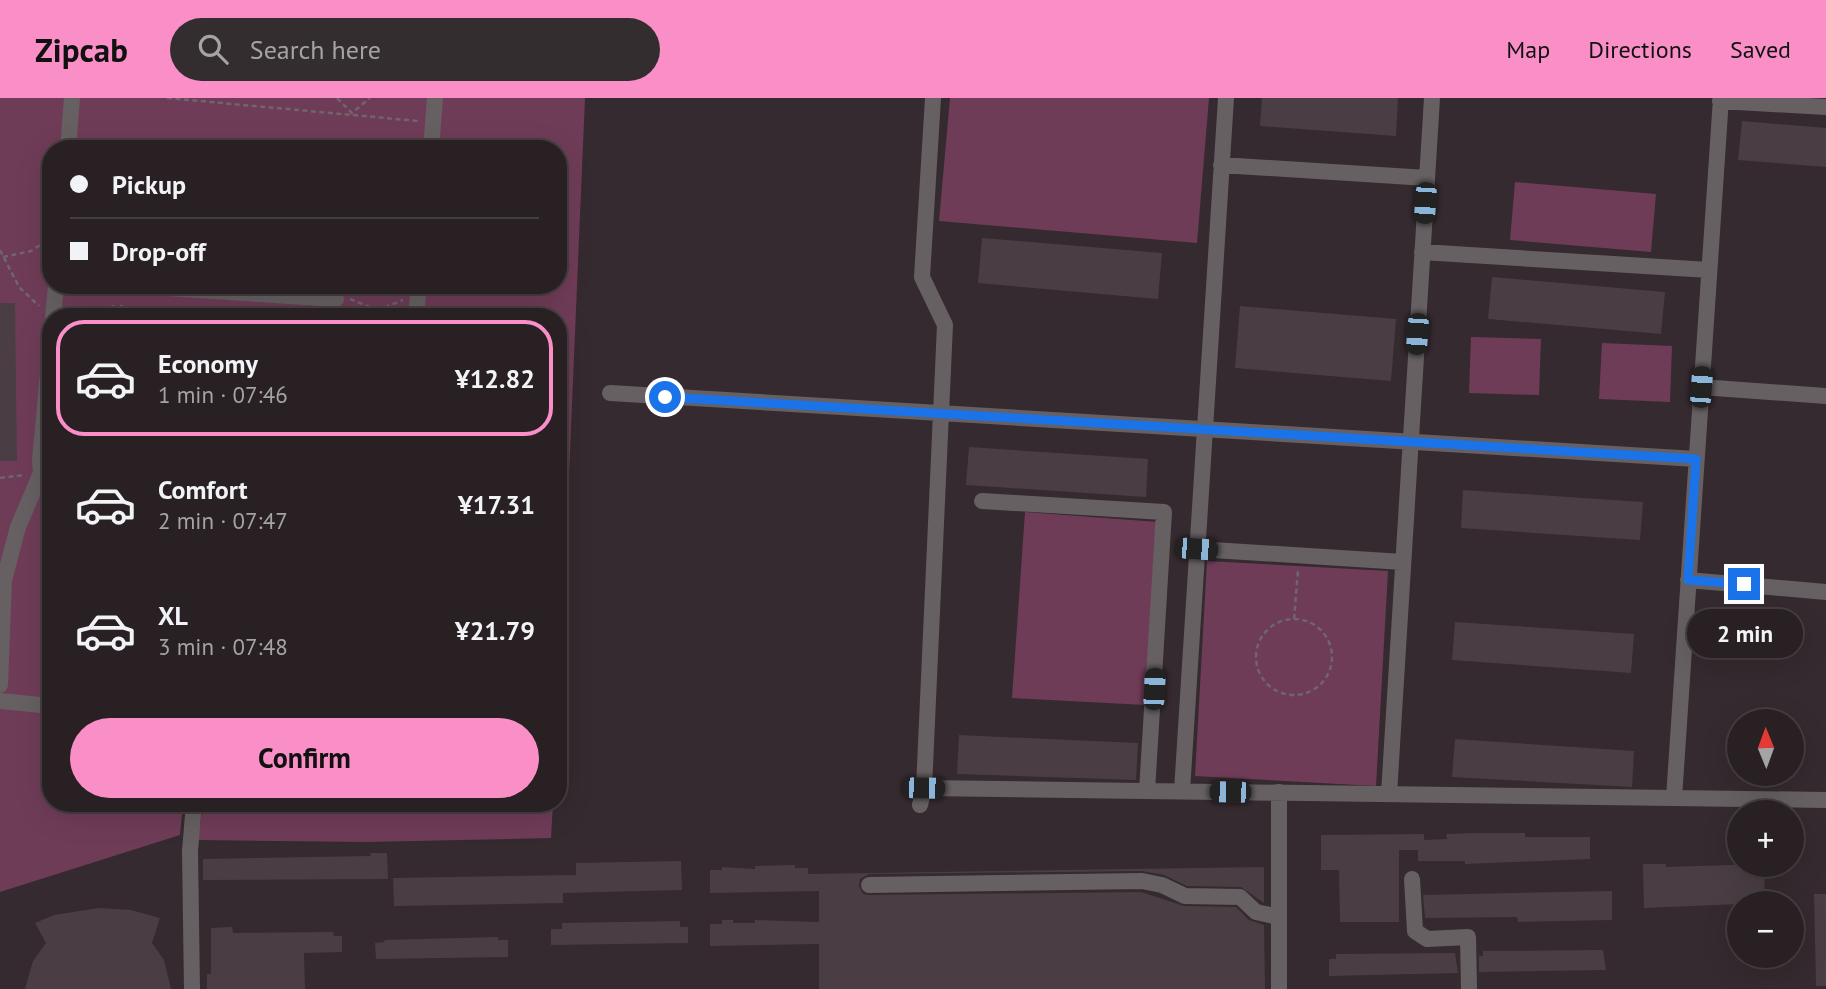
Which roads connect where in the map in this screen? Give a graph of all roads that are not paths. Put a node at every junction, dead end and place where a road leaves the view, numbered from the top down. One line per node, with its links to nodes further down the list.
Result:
1 (72, 98): 8 (street)
2 (435, 98): 9 (street)
3 (933, 98): 19 (street)
4 (1226, 98): 10 (street)
5 (1432, 98): 11 (street)
6 (1721, 99): 7 (street); 13 (street)
7 (1826, 107)
8 (69, 140)
9 (431, 140)
10 (1221, 165): 11 (street); 20 (street)
11 (1427, 178): 12 (street)
12 (1422, 252): 13 (street); 21 (street)
13 (1709, 270): 16 (street)
14 (259, 294): 15 (street)
15 (336, 299)
16 (1701, 387): 18 (street); 22 (street)
17 (610, 393): 19 (street)
18 (1826, 396)
19 (939, 414): 20 (street); 32 (street)
20 (1205, 431): 21 (street); 25 (street)
21 (1411, 444): 22 (street); 26 (street)
22 (1696, 459): 27 (street)
23 (42, 487): 29 (street)
24 (982, 501): 33 (street)
25 (1197, 549): 26 (street); 34 (street)
26 (1403, 562): 36 (street)
27 (1688, 580): 28 (street); 37 (street)
28 (1826, 592)
29 (0, 685)
30 (0, 701): 31 (street)
31 (42, 705)
32 (924, 788): 33 (street); 39 (street)
33 (1147, 791): 34 (street)
34 (1182, 791): 35 (street)
35 (1279, 792): 36 (street); 43 (street)
36 (1389, 794): 37 (street)
37 (1674, 798): 38 (street)
38 (1826, 800)
39 (920, 805)
40 (193, 812): 44 (street)
41 (1412, 879): 46 (street)
42 (869, 885): 43 (street)
43 (1279, 917): 45 (street)
44 (192, 989)
45 (1279, 989)
46 (1469, 989)

